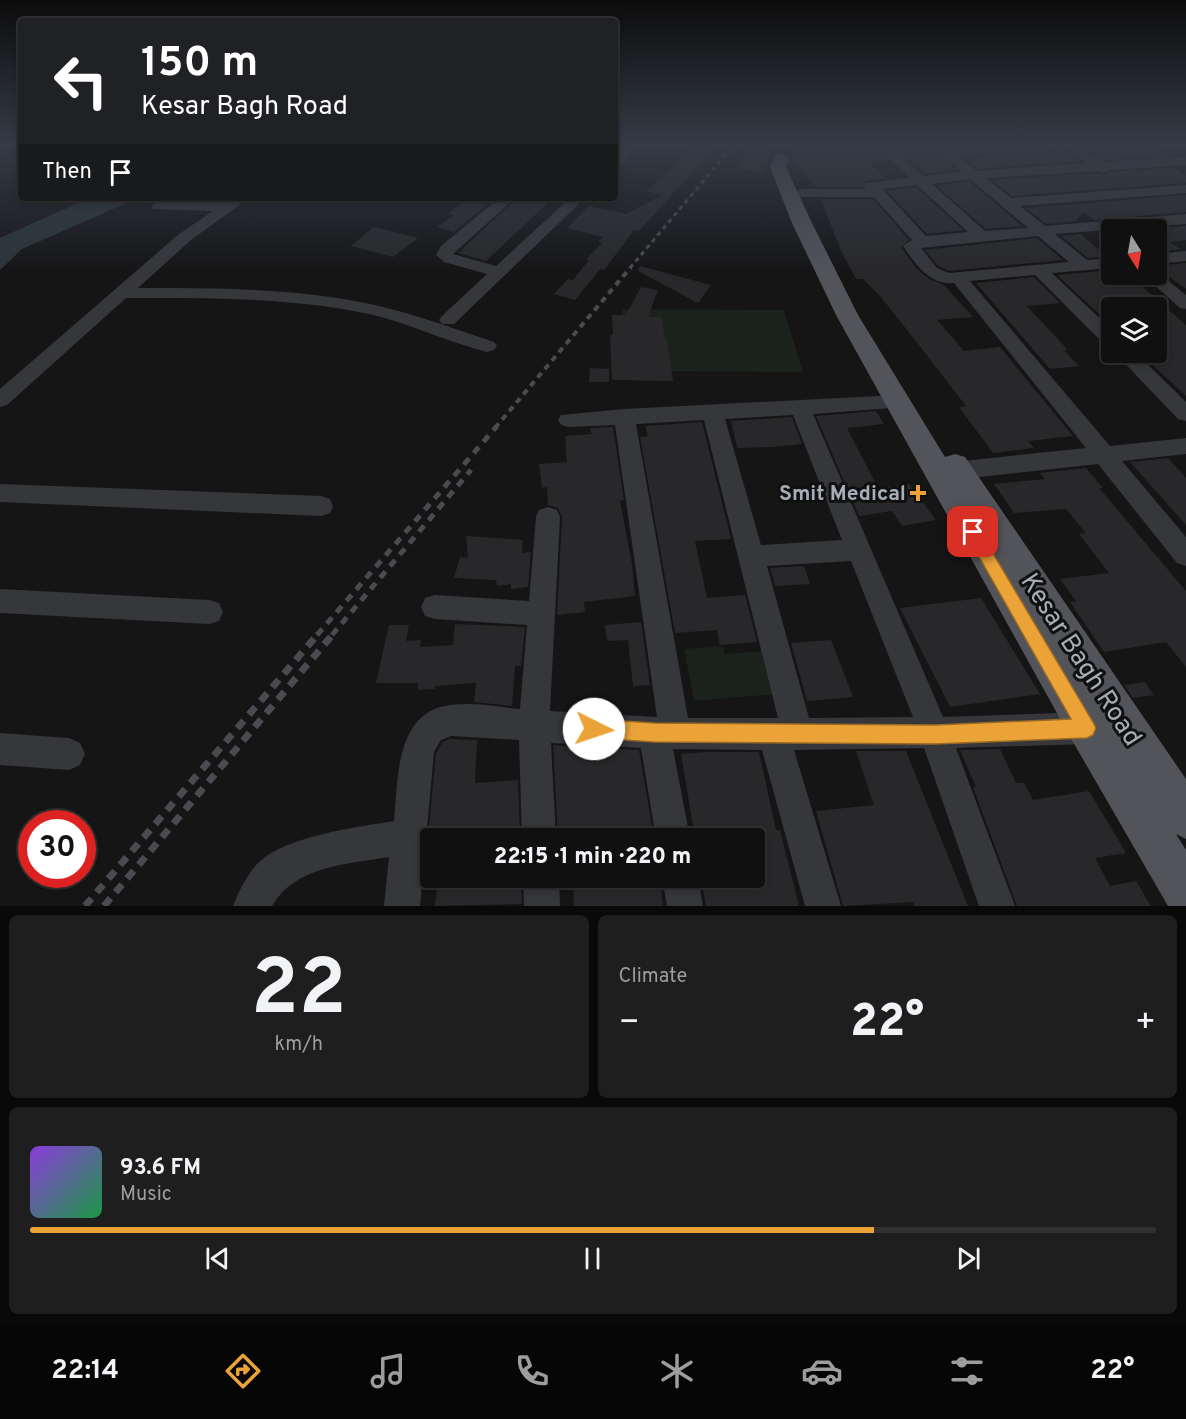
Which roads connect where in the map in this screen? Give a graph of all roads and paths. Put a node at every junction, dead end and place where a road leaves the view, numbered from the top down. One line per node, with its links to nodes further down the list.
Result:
1 (787, 188): 35 (main road)
2 (799, 188): 8 (main road, Kesar Bagh Road)
3 (873, 188): 9 (street)
4 (928, 188): 18 (street)
5 (989, 188): 15 (street)
6 (1133, 188): 10 (street)
7 (1186, 189): 10 (street)
8 (801, 193): 9 (street); 42 (main road, Kesar Bagh Road)
9 (876, 193): 19 (street)
10 (1140, 193): 15 (street); 16 (street)
11 (164, 201): 14 (street)
12 (504, 201): 25 (street)
13 (575, 201): 25 (street)
14 (236, 203): 28 (street)
15 (1006, 203): 17 (street)
16 (1186, 220): 17 (street)
17 (1042, 232): 18 (street); 23 (street)
18 (982, 237): 19 (street)
19 (922, 241): 26 (street)
20 (1186, 256): 21 (street)
21 (1167, 258)
22 (1101, 264): 23 (street)
23 (1083, 265): 24 (street)
24 (1039, 270): 26 (street); 31 (street)
25 (499, 272): 30 (street)
26 (958, 277): 43 (street)
27 (1163, 285): 29 (street)
28 (122, 293): 32 (street); 34 (street)
29 (1186, 304)
30 (448, 320)
31 (1101, 330)
32 (487, 346)
33 (1135, 363): 38 (street)
34 (0, 400)
35 (898, 402): 36 (street); 42 (main road)
36 (801, 407): 37 (street); 47 (street)
37 (713, 413): 39 (street); 49 (street)
38 (1186, 414)
39 (624, 416): 40 (street); 56 (street)
40 (569, 420)
41 (1186, 446): 43 (street)
42 (938, 455): 43 (street); 55 (main road, Kesar Bagh Road); 61 (main road, Kesar Bagh Road)
43 (1105, 455): 48 (street)
44 (0, 493): 45 (street)
45 (321, 506)
46 (548, 517): 53 (street)
47 (860, 550): 49 (street); 58 (street)
48 (1186, 555)
49 (751, 556): 57 (street)
50 (0, 601): 52 (street)
51 (435, 607): 53 (street)
52 (209, 612)
53 (542, 614): 54 (street)
54 (534, 724): 56 (street); 62 (street); 64 (street)
55 (1087, 728): 58 (street); 67 (main road, Kesar Bagh Road)
56 (664, 733): 57 (street); 63 (street)
57 (786, 734): 58 (street); 72 (street)
58 (935, 734): 73 (street)
59 (0, 749): 60 (street)
60 (69, 754)
61 (1186, 817)
62 (539, 828)
63 (672, 828)
64 (409, 836): 68 (street); 69 (street)
65 (541, 888): 70 (street)
66 (682, 888): 71 (street)
67 (1186, 893)
68 (251, 906)
69 (402, 906)
70 (542, 906)
71 (685, 906)
72 (823, 906)
73 (997, 906)

